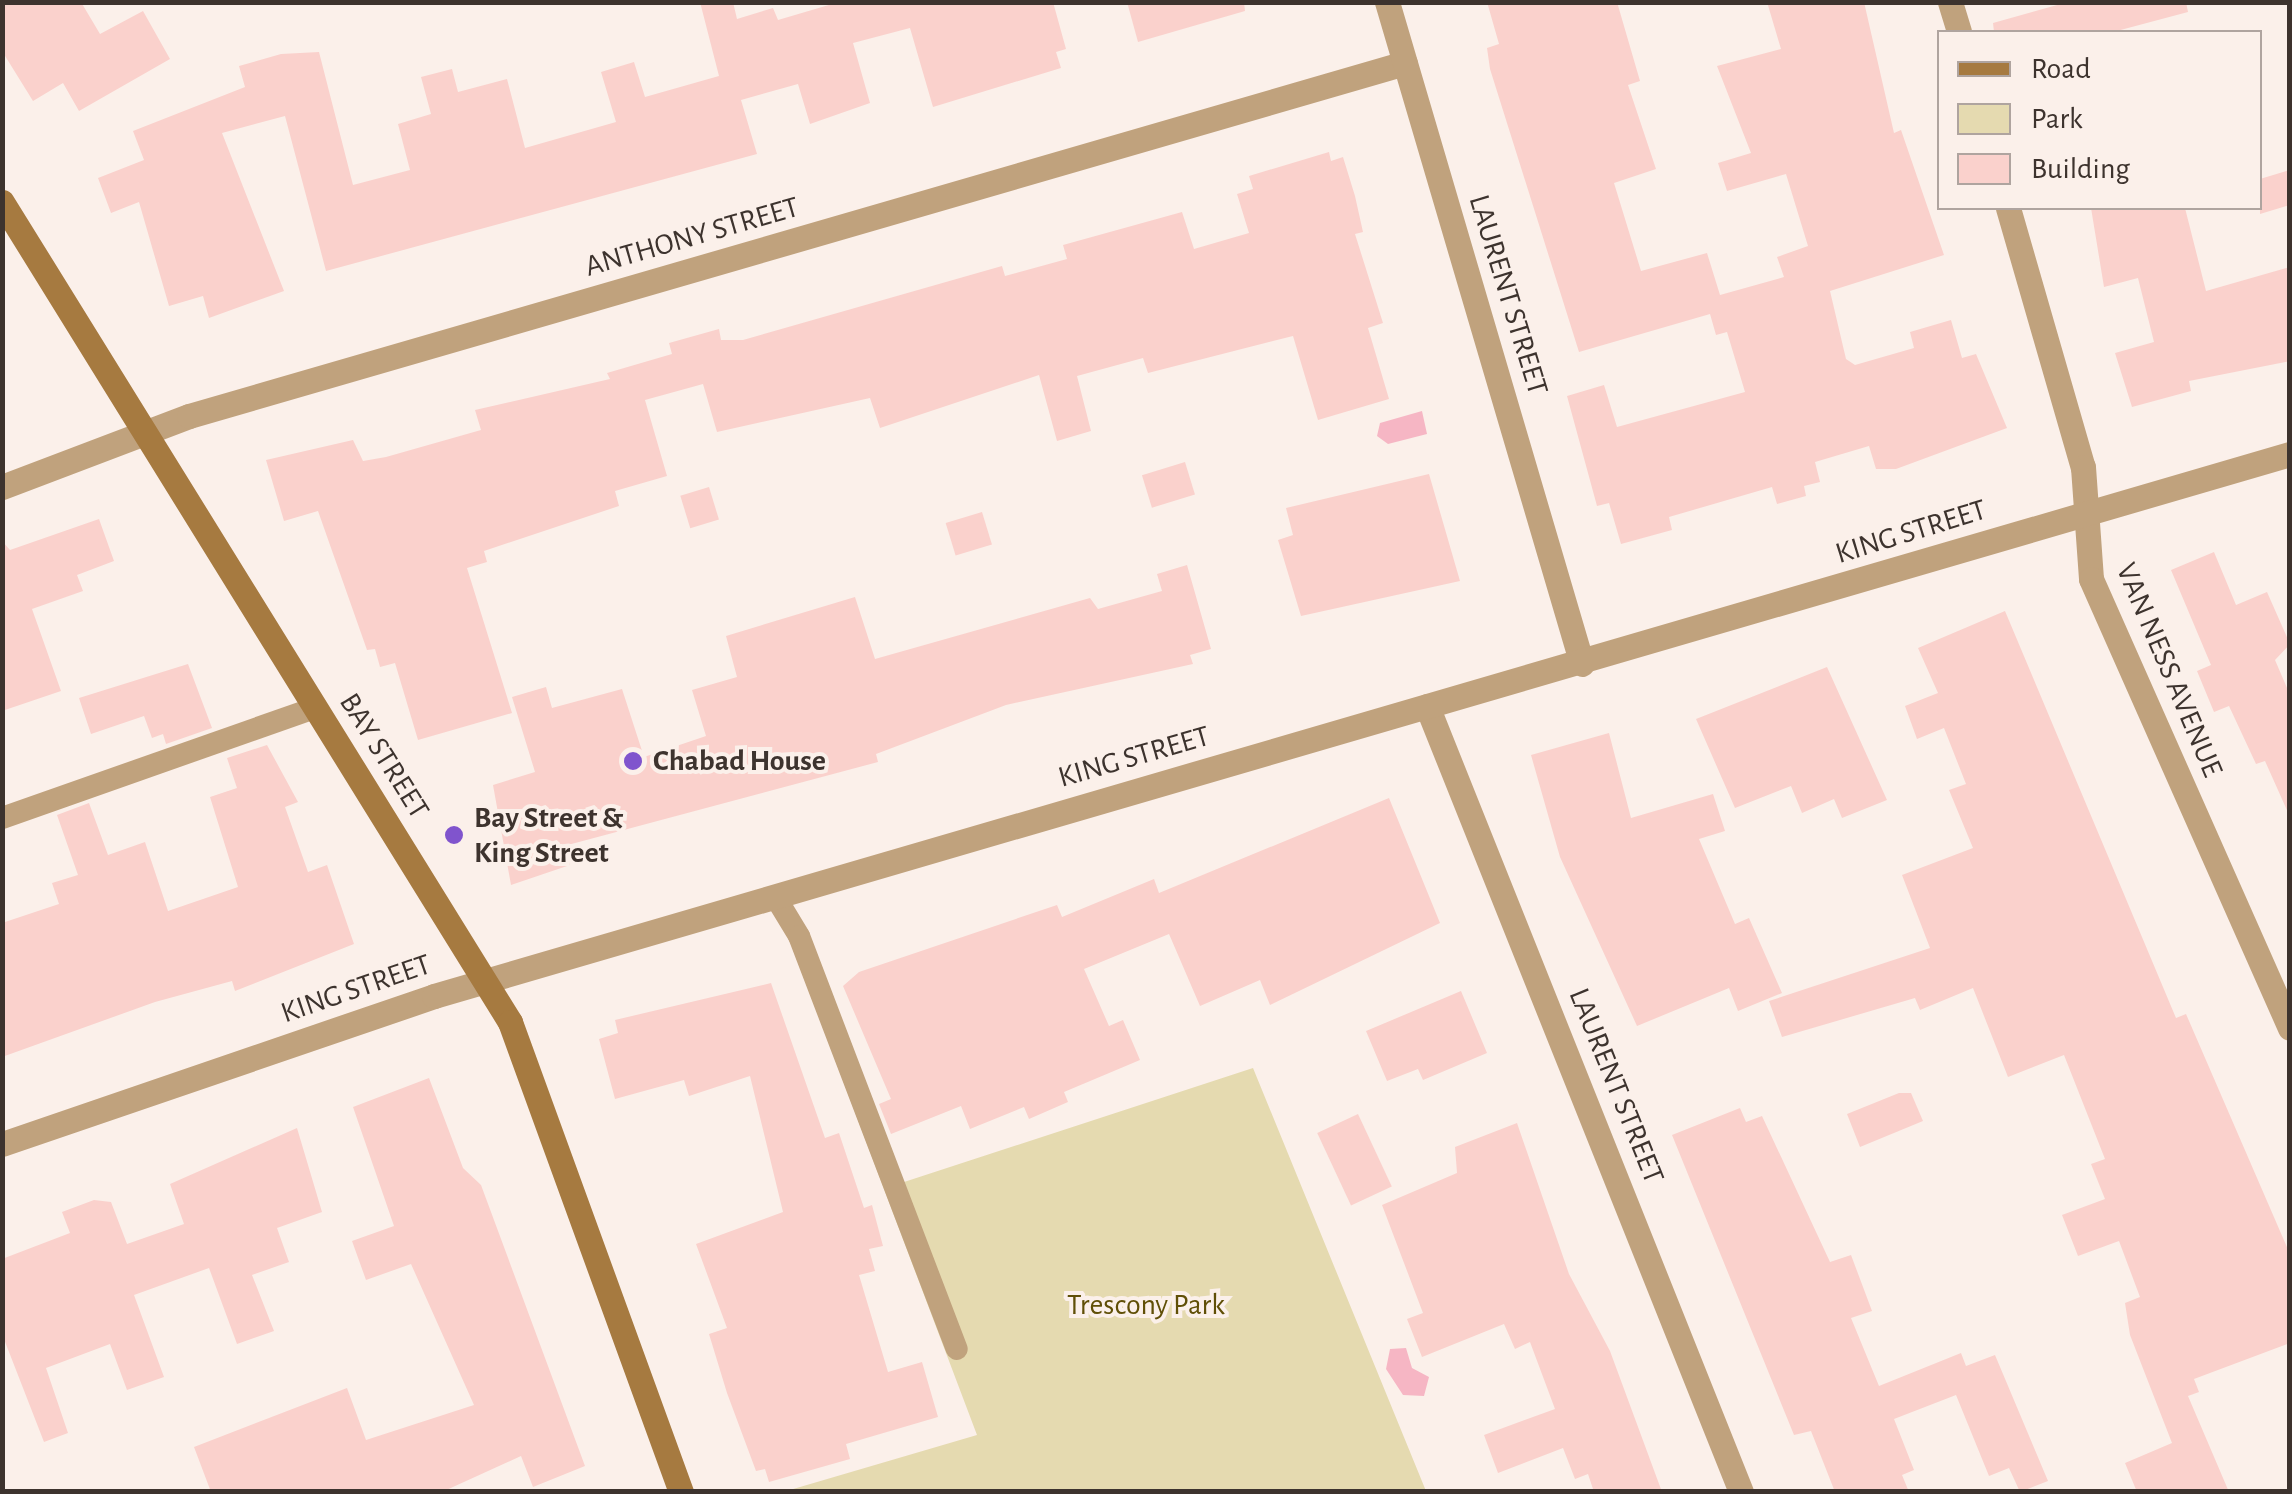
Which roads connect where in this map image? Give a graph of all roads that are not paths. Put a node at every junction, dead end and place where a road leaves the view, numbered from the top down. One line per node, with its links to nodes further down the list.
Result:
1 (1387, 2): 4 (street, LAURENT STREET)
2 (1950, 2): 3 (street)
3 (1958, 30)
4 (1405, 64): 7 (street, ANTHONY STREET); 11 (street, LAURENT STREET)
5 (2, 202): 7 (main road, BAY STREET)
6 (2009, 210): 10 (street, VAN NESS AVENUE)
7 (148, 432): 9 (street, ANTHONY STREET); 13 (main road, BAY STREET)
8 (2290, 454): 10 (street, KING STREET)
9 (2, 487)
10 (2084, 514): 11 (street, KING STREET); 17 (street, VAN NESS AVENUE)
11 (1582, 664): 12 (street, KING STREET)
12 (1427, 706): 15 (street, KING STREET); 21 (street, LAURENT STREET)
13 (314, 708): 14 (lane); 16 (main road, BAY STREET)
14 (2, 818)
15 (776, 898): 16 (street, KING STREET); 19 (lane)
16 (486, 981): 18 (street, KING STREET); 20 (main road, BAY STREET)
17 (2290, 1028)
18 (2, 1144)
19 (957, 1349)
20 (681, 1492)
21 (1741, 1492)

